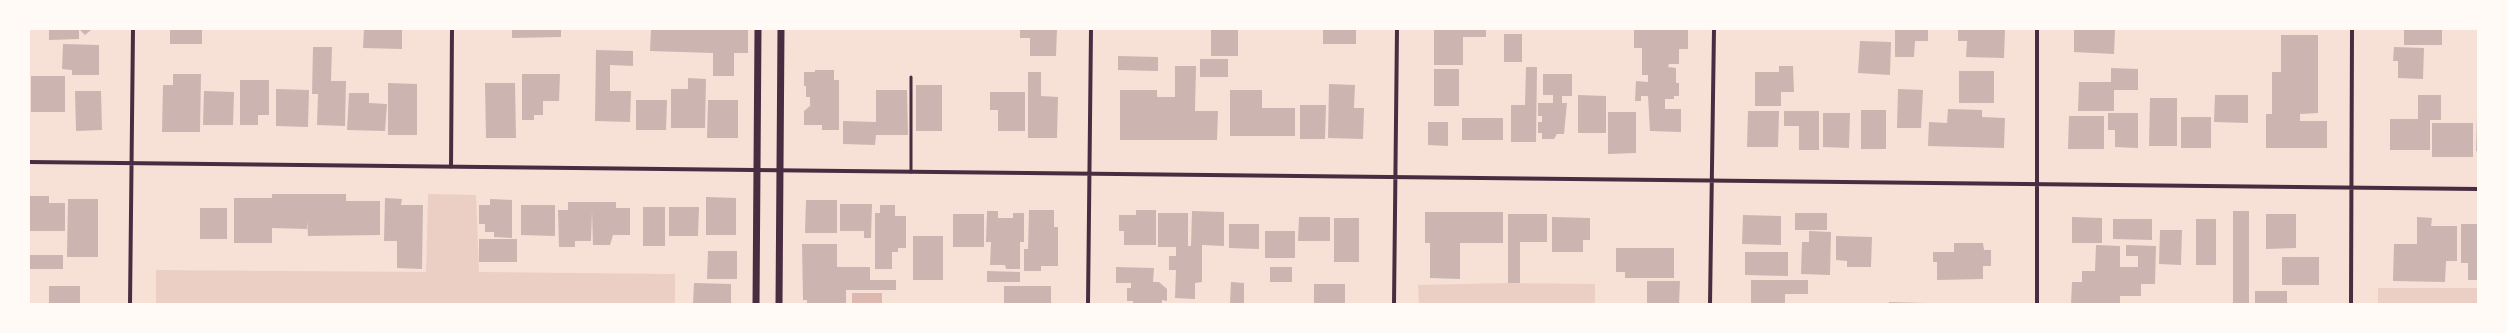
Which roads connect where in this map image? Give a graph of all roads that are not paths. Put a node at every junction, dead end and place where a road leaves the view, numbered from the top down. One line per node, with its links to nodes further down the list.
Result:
1 (133, 29): 12 (street)
2 (452, 29): 13 (street)
3 (758, 29): 14 (street)
4 (781, 29): 15 (street)
5 (1091, 29): 17 (street)
6 (1397, 29): 18 (street)
7 (1714, 29): 19 (street)
8 (2037, 29): 20 (street)
9 (2352, 29): 21 (street)
10 (911, 77): 16 (lane)
11 (29, 162): 12 (street)
12 (132, 164): 13 (street); 23 (street)
13 (452, 167): 14 (street)
14 (757, 170): 15 (street); 24 (street)
15 (780, 170): 16 (street); 25 (street)
16 (911, 172): 17 (street)
17 (1090, 174): 18 (street); 26 (street)
18 (1396, 177): 19 (street); 27 (street)
19 (1712, 180): 20 (street); 28 (street)
20 (2037, 184): 21 (street); 29 (street)
21 (2352, 188): 22 (street); 30 (street)
22 (2478, 189)
23 (130, 304)
24 (756, 304)
25 (779, 304)
26 (1088, 304)
27 (1394, 304)
28 (1710, 304)
29 (2037, 304)
30 (2351, 304)

